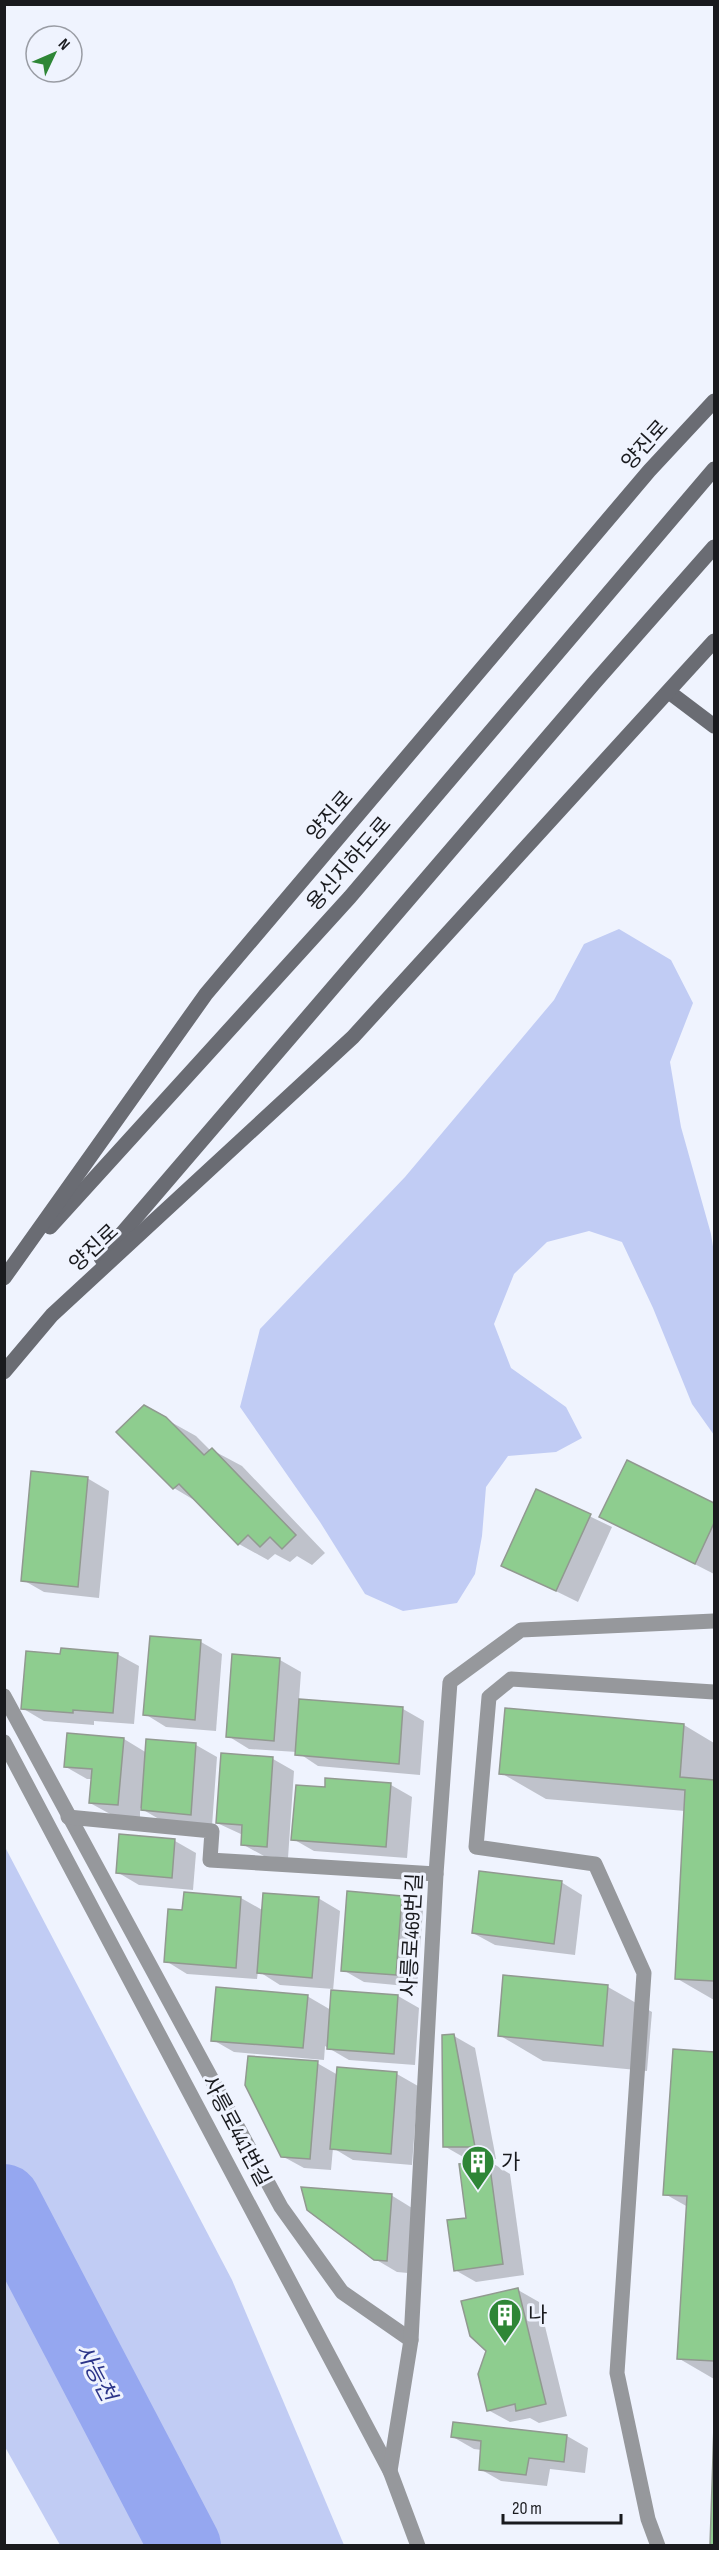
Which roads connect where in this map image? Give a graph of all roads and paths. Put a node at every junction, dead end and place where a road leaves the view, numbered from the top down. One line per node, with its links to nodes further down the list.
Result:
1 (714, 401): 7 (main road, 양진로)
2 (714, 469): 7 (main road, 용신지하도로)
3 (714, 546): 8 (main road)
4 (714, 641): 5 (main road, 양진로)
5 (669, 692): 6 (main road); 8 (main road, 양진로)
6 (714, 726)
7 (5, 1278)
8 (52, 1315): 9 (main road, 양진로)
9 (4, 1372)
10 (714, 1621): 15 (street, 사릉로469번길)
11 (714, 1692): 19 (street)
12 (4, 1696): 14 (street)
13 (4, 1742): 17 (street, 사릉로441번길)
14 (68, 1817): 15 (street); 16 (street)
15 (436, 1874): 16 (street, 사릉로469번길)
16 (411, 2340): 17 (street, 사릉로469번길)
17 (390, 2471): 18 (street, 사릉로441번길)
18 (418, 2546)
19 (658, 2546)

